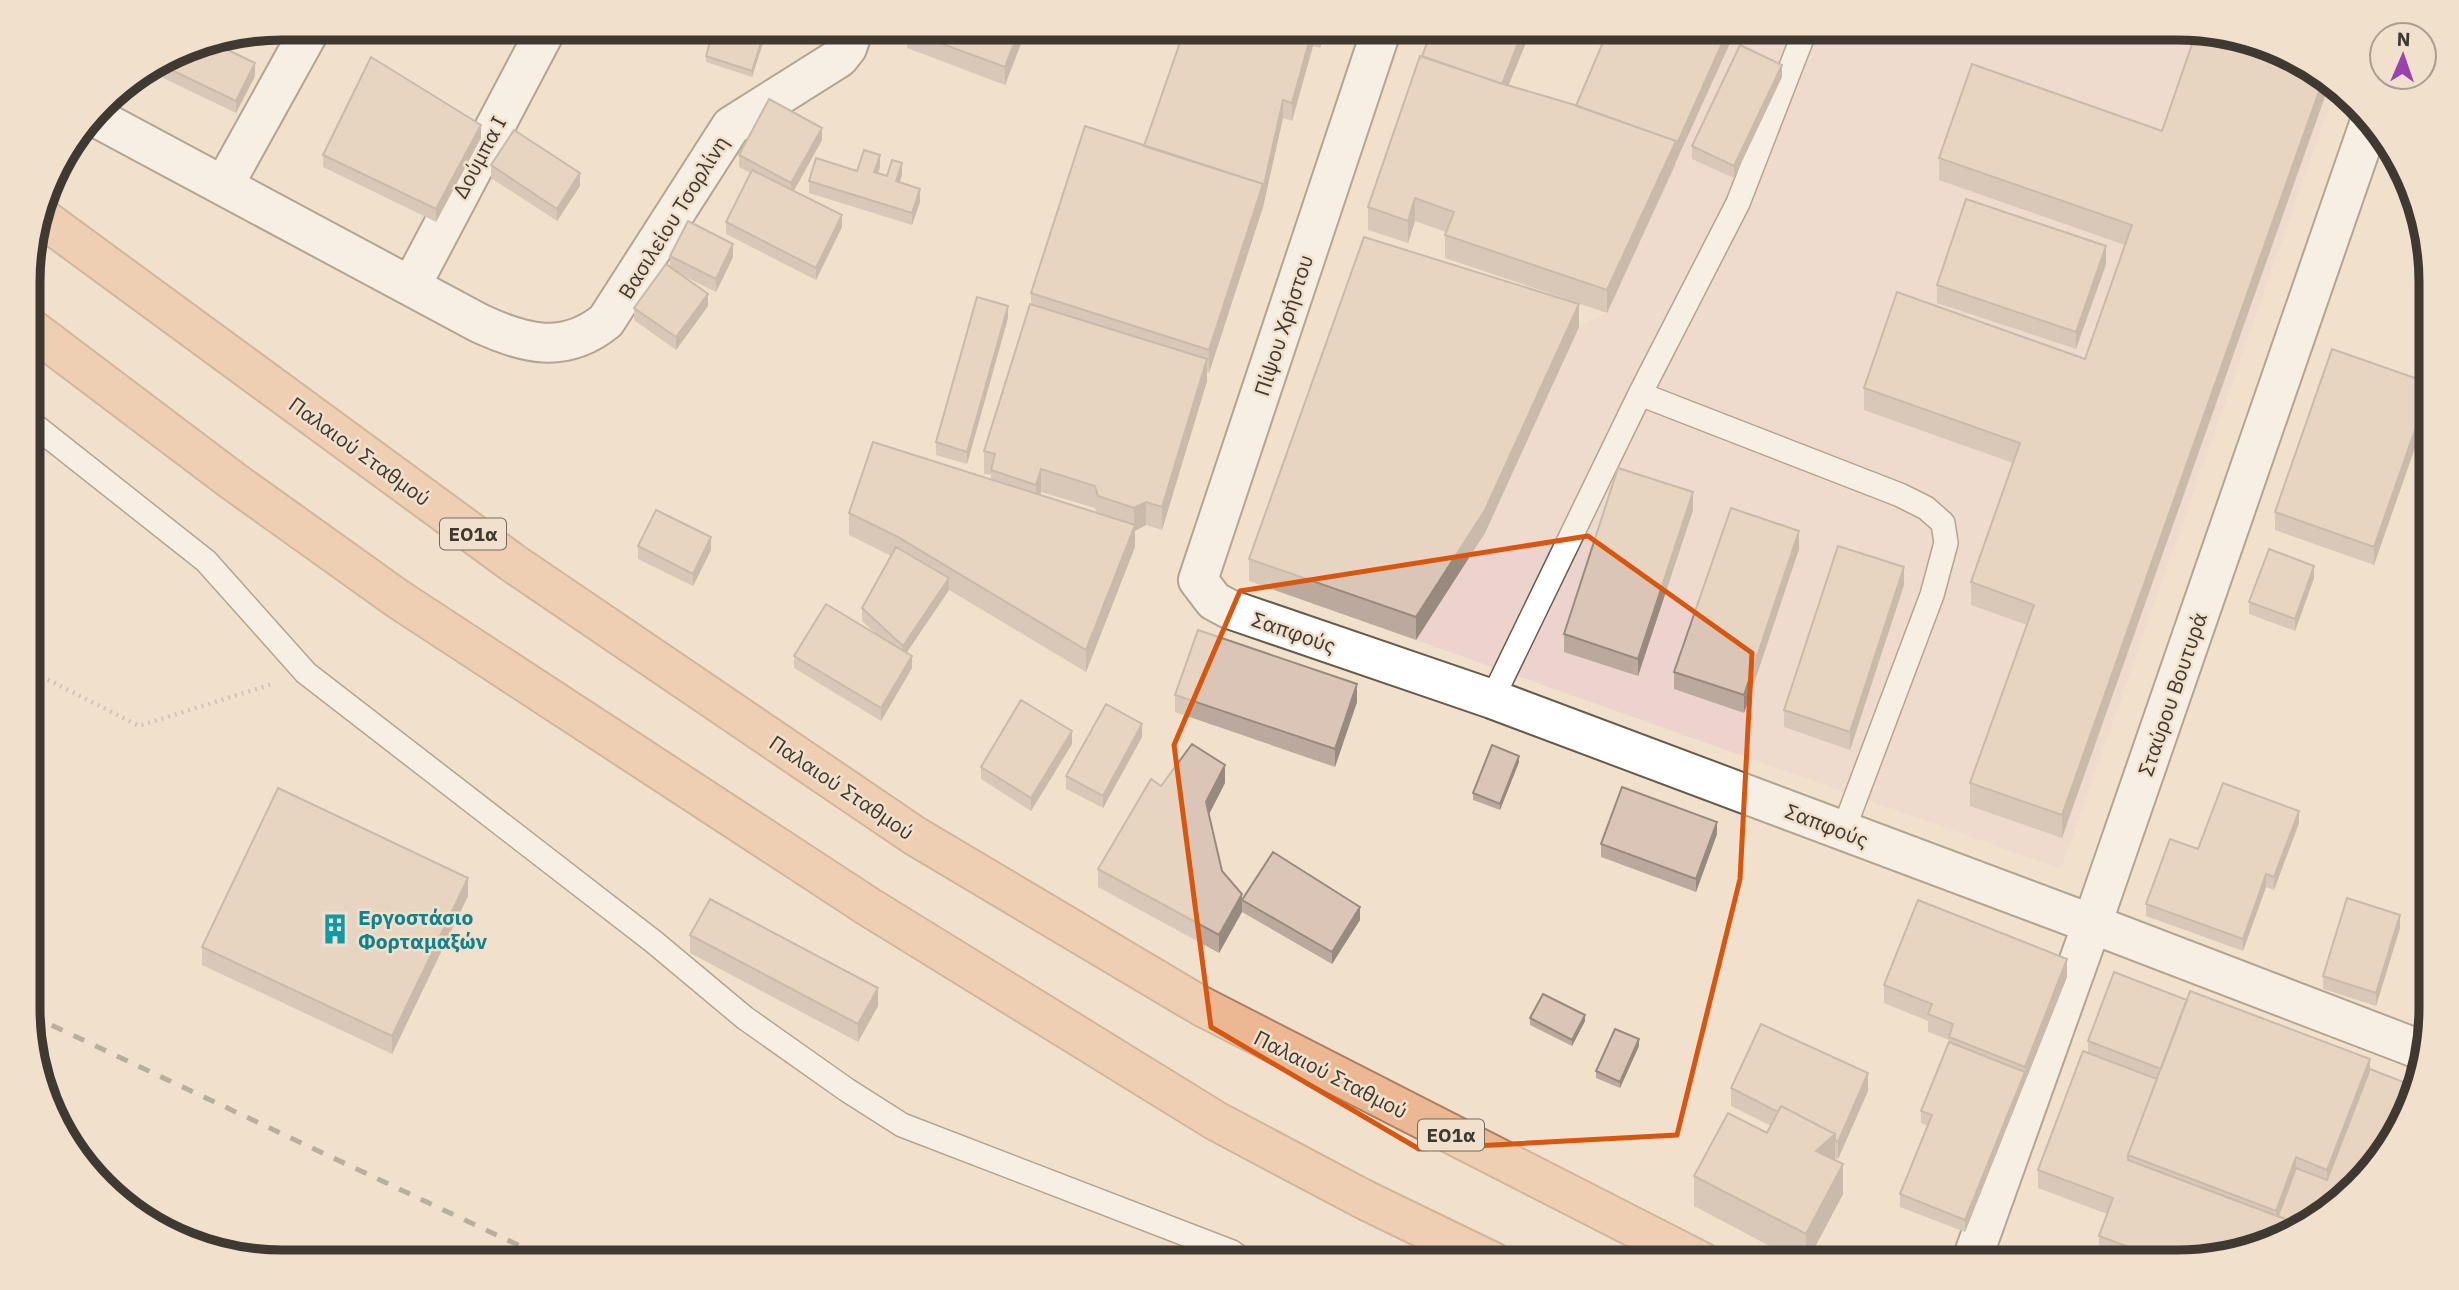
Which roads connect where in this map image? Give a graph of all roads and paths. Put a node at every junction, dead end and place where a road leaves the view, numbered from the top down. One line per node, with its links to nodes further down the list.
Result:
1 (304, 40): 8 (street)
2 (541, 40): 10 (street, Δούμπα Ι)
3 (850, 40): 10 (street, Βασιλείου Τσορλίνη)
4 (1378, 40): 14 (street, Πίψου Χρήστου)
5 (1801, 40): 12 (lane)
6 (102, 121): 8 (street)
7 (2367, 133): 19 (street, Σταύρου Βουτυρά)
8 (224, 186): 10 (street)
9 (48, 222): 22 (highway, Παλαιού Σταθμού / ΕΟ1α)
10 (411, 286)
11 (41, 336): 21 (highway)
12 (1640, 394): 17 (lane); 18 (lane)
13 (41, 430): 15 (lane)
14 (1229, 610): 17 (street, Σαπφούς)
15 (306, 673): 16 (path); 24 (lane)
16 (40, 676)
17 (1492, 699): 18 (street, Σαπφούς)
18 (1843, 831): 19 (street, Σαπφούς)
19 (2092, 924): 20 (street, Σαπφούς); 23 (street, Σταύρου Βουτυρά)
20 (2415, 1048)
21 (1467, 1249)
22 (1677, 1249)
23 (1976, 1249)
24 (1226, 1250)

